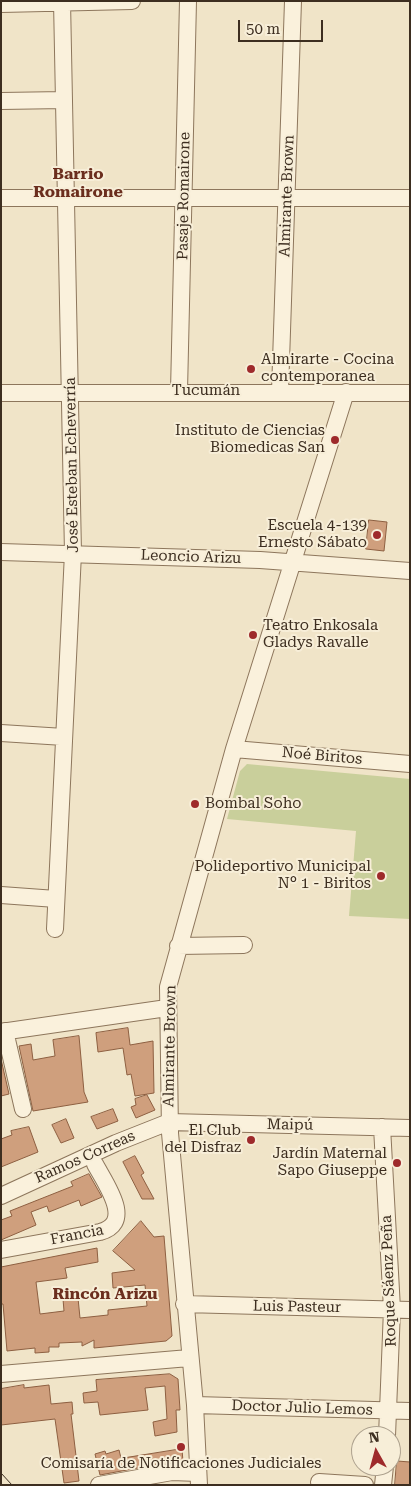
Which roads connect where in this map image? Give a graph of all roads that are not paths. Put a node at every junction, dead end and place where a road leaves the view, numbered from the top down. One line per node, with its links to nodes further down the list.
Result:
1 (132, 1): 4 (street)
2 (188, 1): 11 (street, Pasaje Romairone)
3 (293, 1): 9 (street, Almirante Brown)
4 (62, 2): 5 (street); 6 (street, José Esteban Echeverría)
5 (1, 4)
6 (64, 100): 7 (street); 8 (street, José Esteban Echeverría)
7 (1, 101)
8 (68, 197): 10 (street); 11 (street); 15 (street, José Esteban Echeverría)
9 (287, 197): 11 (street); 12 (street); 14 (street, Almirante Brown)
10 (1, 198)
11 (184, 198): 13 (street, Pasaje Romairone)
12 (410, 198)
13 (179, 391): 14 (street, Tucumán); 15 (street, Tucumán)
14 (280, 391): 16 (street, Tucumán)
15 (71, 392): 17 (street, Tucumán); 20 (street, José Esteban Echeverría)
16 (346, 392): 18 (street, Tucumán); 21 (street, Almirante Brown)
17 (1, 393)
18 (410, 393)
19 (1, 552): 20 (street, Leoncio Arizu)
20 (73, 553): 21 (street, Leoncio Arizu); 24 (street, José Esteban Echeverría)
21 (292, 561): 22 (street, Leoncio Arizu); 25 (street, Almirante Brown)
22 (410, 571)
23 (1, 733): 24 (street)
24 (64, 737): 28 (street, José Esteban Echeverría)
25 (234, 749): 26 (street, Noé Biritos); 31 (street, Almirante Brown)
26 (410, 764)
27 (1, 895): 28 (street)
28 (56, 900): 29 (street, José Esteban Echeverría)
29 (54, 929)
30 (244, 945): 31 (street)
31 (178, 946): 32 (street, Almirante Brown)
32 (167, 1008): 33 (street); 36 (street, Almirante Brown)
33 (3, 1031): 34 (street)
34 (23, 1109)
35 (382, 1127): 36 (street, Maipú); 37 (street, Maipú); 43 (street, Roque Sáenz Peña)
36 (170, 1128): 38 (street, Ramos Correas); 39 (street, Ramos Correas); 42 (street, Almirante Brown)
37 (410, 1128)
38 (95, 1164): 40 (street, Ramos Correas); 41 (street, Francia)
39 (1, 1196)
40 (1, 1204)
41 (1, 1250)
42 (184, 1304): 43 (street, Luis Pasteur); 45 (street, Almirante Brown)
43 (392, 1309): 44 (street, Luis Pasteur); 48 (street, Roque Sáenz Peña)
44 (410, 1310)
45 (190, 1358): 46 (street); 47 (street, Almirante Brown)
46 (1, 1374)
47 (195, 1405): 48 (street, Doctor Julio Lemos); 51 (street, Almirante Brown)
48 (389, 1410): 49 (street, Doctor Julio Lemos); 50 (street, Roque Sáenz Peña)
49 (410, 1411)
50 (388, 1426)
51 (199, 1479): 53 (street)
52 (319, 1482): 54 (street)
53 (99, 1485)
54 (365, 1485)

